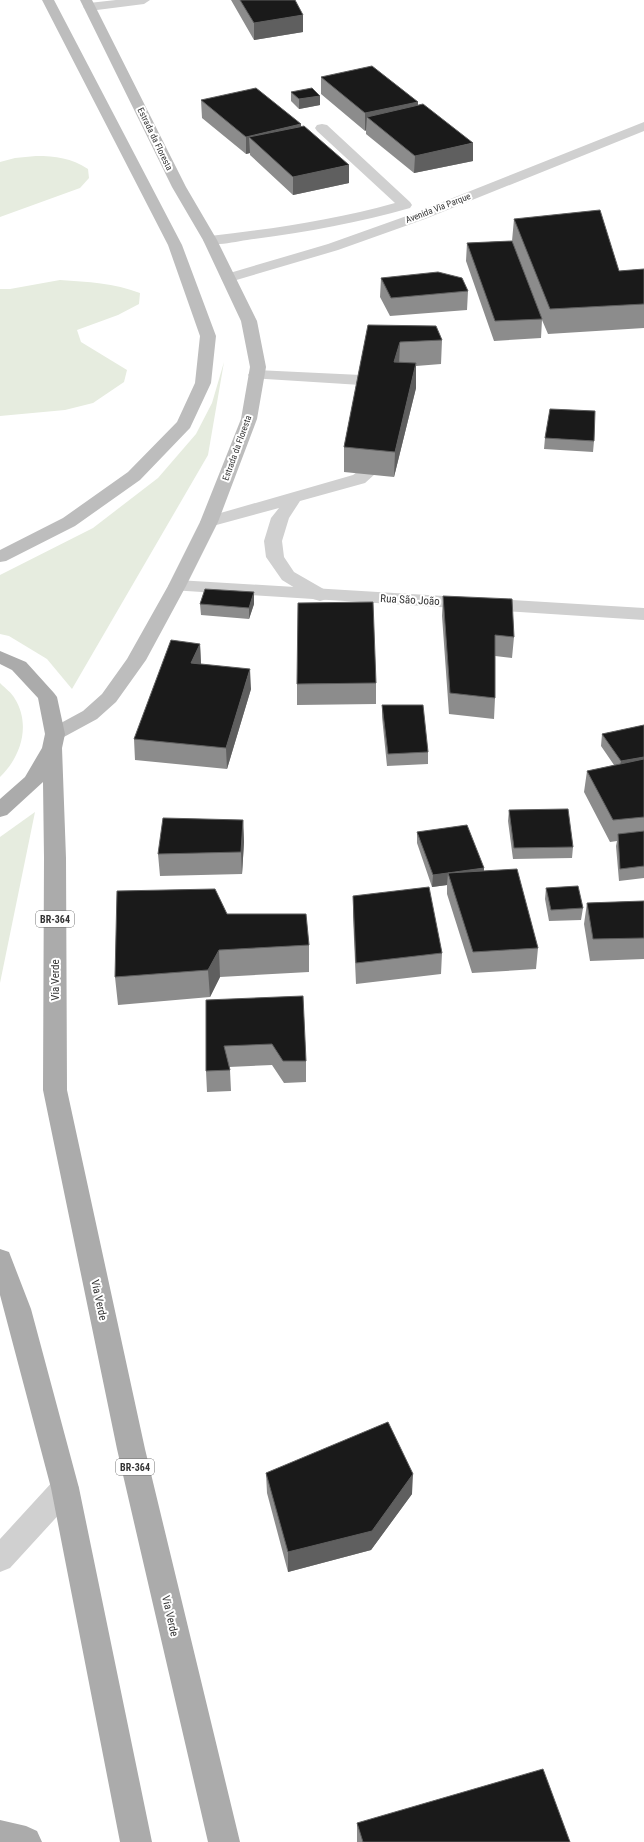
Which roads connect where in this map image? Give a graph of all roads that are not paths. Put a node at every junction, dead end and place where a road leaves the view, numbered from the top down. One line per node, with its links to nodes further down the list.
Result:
1 (48, 0): 15 (main road)
2 (144, 0): 3 (street)
3 (88, 4): 8 (main road, Estrada da Floresta)
4 (644, 126): 7 (street, Avenida Via Parque)
5 (322, 128): 6 (street)
6 (405, 204): 7 (street); 8 (street)
7 (420, 216): 9 (street, Avenida Via Parque)
8 (210, 240): 9 (main road, Estrada da Floresta)
9 (228, 278): 10 (main road, Estrada da Floresta)
10 (256, 375): 11 (street); 14 (main road, Estrada da Floresta)
11 (361, 380)
12 (366, 474): 13 (street)
13 (294, 498): 14 (street); 17 (street)
14 (209, 522): 16 (main road, Estrada da Floresta)
15 (0, 557)
16 (177, 586): 17 (street, Rua São João); 20 (main road, Estrada da Floresta)
17 (320, 595): 18 (street, Rua São João)
18 (644, 614)
19 (0, 657): 20 (main road, BR-364)
20 (53, 741): 21 (main road); 28 (main road, Via Verde / BR-364)
21 (0, 810)
22 (0, 1259): 23 (main road)
23 (65, 1488): 24 (street); 27 (main road)
24 (0, 1558)
25 (0, 1836): 26 (main road)
26 (26, 1842)
27 (136, 1842)
28 (224, 1842)

